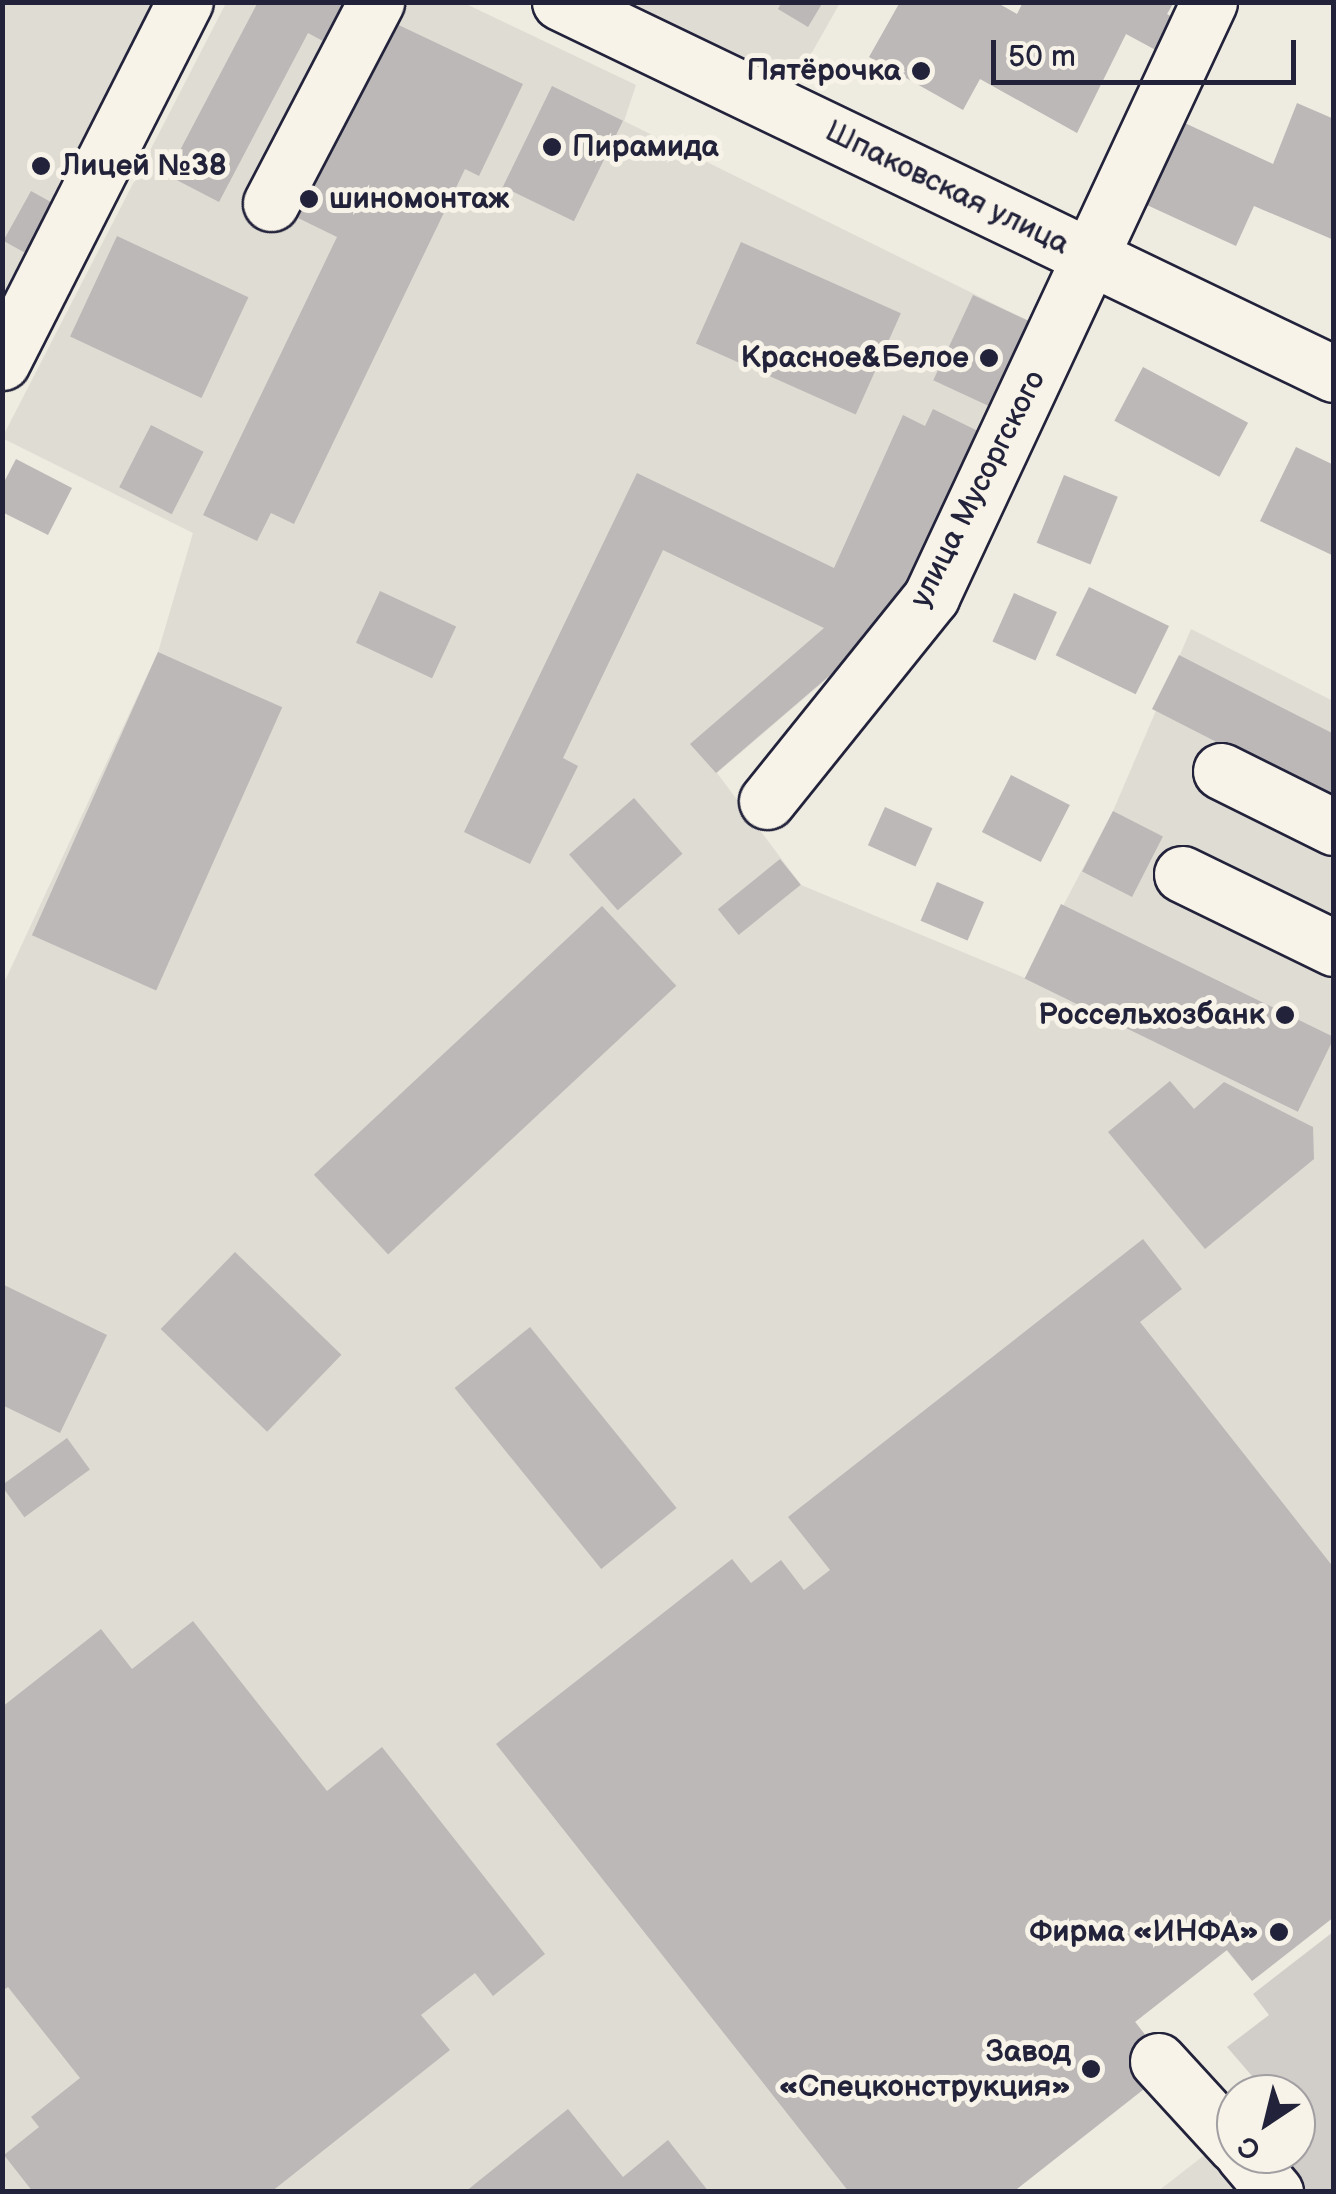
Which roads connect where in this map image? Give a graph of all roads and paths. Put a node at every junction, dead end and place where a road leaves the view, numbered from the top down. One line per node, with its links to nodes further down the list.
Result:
1 (185, 2): 7 (street)
2 (376, 2): 5 (street)
3 (560, 2): 6 (street, Шпаковская улица)
4 (1209, 2): 6 (street, улица Мусоргского)
5 (271, 203)
6 (1092, 257): 8 (street, Шпаковская улица); 10 (street, улица Мусоргского)
7 (7, 341)
8 (1334, 374)
9 (1221, 772): 11 (street)
10 (767, 801)
11 (1334, 827)
12 (1182, 874): 13 (street)
13 (1334, 948)
14 (1158, 2060): 15 (street)
15 (1216, 2124)

